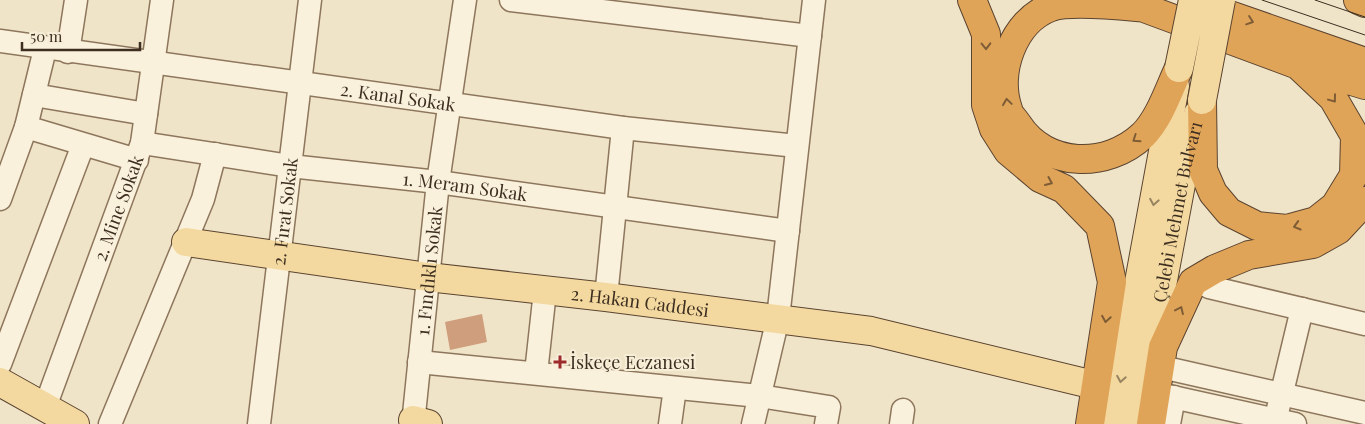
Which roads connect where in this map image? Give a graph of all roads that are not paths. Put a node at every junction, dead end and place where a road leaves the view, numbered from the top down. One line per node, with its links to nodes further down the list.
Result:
1 (76, 0): 17 (street)
2 (162, 0): 19 (street, 2. Mine Sokak)
3 (310, 0): 22 (street, 2. Fırat Sokak)
4 (465, 0): 26 (street, 1. Fındıklı Sokak)
5 (511, 0): 14 (street)
6 (814, 0): 14 (street)
7 (972, 0): 69 (highway, one-way to 69)
8 (1187, 0): 18 (highway, one-way to 18)
9 (1193, 0): 21 (main road, Çelebi Mehmet Bulvarı, bridge)
10 (1221, 0): 25 (main road, Çelebi Mehmet Bulvarı, bridge)
11 (1358, 0): 12 (highway)
12 (1365, 2)
13 (1134, 4): 20 (highway); 21 (highway, one-way to 13)
14 (810, 36): 31 (street)
15 (0, 41): 16 (street, 2. Kanal Sokak)
16 (45, 49): 17 (street, 2. Kanal Sokak); 24 (street)
17 (68, 52): 19 (street, 2. Kanal Sokak)
18 (1365, 62)
19 (153, 64): 22 (street, 2. Kanal Sokak); 27 (street, 2. Mine Sokak)
20 (1298, 65): 23 (highway); 25 (highway, one-way to 25)
21 (1178, 68): 70 (main road, Çelebi Mehmet Bulvarı, one-way to 70)
22 (301, 85): 26 (street, 2. Kanal Sokak); 34 (street, 2. Fırat Sokak)
23 (1365, 85)
24 (34, 95): 27 (street); 28 (street)
25 (1202, 100): 71 (main road, Çelebi Mehmet Bulvarı)
26 (449, 104): 29 (street, 2. Kanal Sokak); 35 (street, 1. Fındıklı Sokak)
27 (146, 114): 32 (street, 2. Mine Sokak)
28 (26, 127): 30 (street, 1. Meram Sokak); 36 (street)
29 (623, 128): 31 (street, 2. Kanal Sokak); 38 (street)
30 (83, 145): 32 (street, 1. Meram Sokak); 50 (street)
31 (797, 146): 39 (street)
32 (140, 152): 33 (street, 1. Meram Sokak); 58 (street, 2. Mine Sokak)
33 (215, 154): 34 (street, 1. Meram Sokak); 40 (street)
34 (290, 166): 35 (street, 1. Meram Sokak); 41 (street, 2. Fırat Sokak)
35 (438, 182): 38 (street, 1. Meram Sokak); 42 (street, 1. Fındıklı Sokak)
36 (0, 199)
37 (1365, 201): 72 (highway, one-way to 37)
38 (614, 207): 39 (street, 1. Meram Sokak); 45 (street)
39 (788, 231): 47 (street)
40 (186, 242): 41 (main road, 2. Hakan Caddesi); 65 (street)
41 (279, 257): 42 (main road, 2. Hakan Caddesi); 66 (street, 2. Fırat Sokak)
42 (428, 277): 44 (main road, 2. Hakan Caddesi); 49 (street, 1. Fındıklı Sokak)
43 (1210, 288): 46 (street)
44 (545, 292): 45 (main road, 2. Hakan Caddesi); 52 (street)
45 (606, 297): 47 (main road, 2. Hakan Caddesi)
46 (1302, 309): 48 (street); 57 (street)
47 (778, 318): 54 (main road, 2. Hakan Caddesi); 56 (street)
48 (1365, 324)
49 (419, 362): 52 (street); 63 (street, 1. Fındıklı Sokak)
50 (0, 364)
51 (1166, 368): 57 (street)
52 (536, 373): 55 (street)
53 (0, 382): 58 (main road)
54 (1090, 384)
55 (675, 388): 56 (street); 67 (street)
56 (759, 396): 61 (street); 68 (street)
57 (1282, 396): 59 (street); 62 (street)
58 (45, 407): 64 (main road)
59 (1365, 413)
60 (1217, 415): 62 (street); 73 (street)
61 (827, 416)
62 (1285, 422)
63 (418, 423)
64 (75, 424)
65 (110, 424)
66 (259, 424)
67 (670, 424)
68 (753, 424)
69 (1090, 424)
70 (1113, 424)
71 (1136, 424)
72 (1151, 424)
73 (1169, 424)

